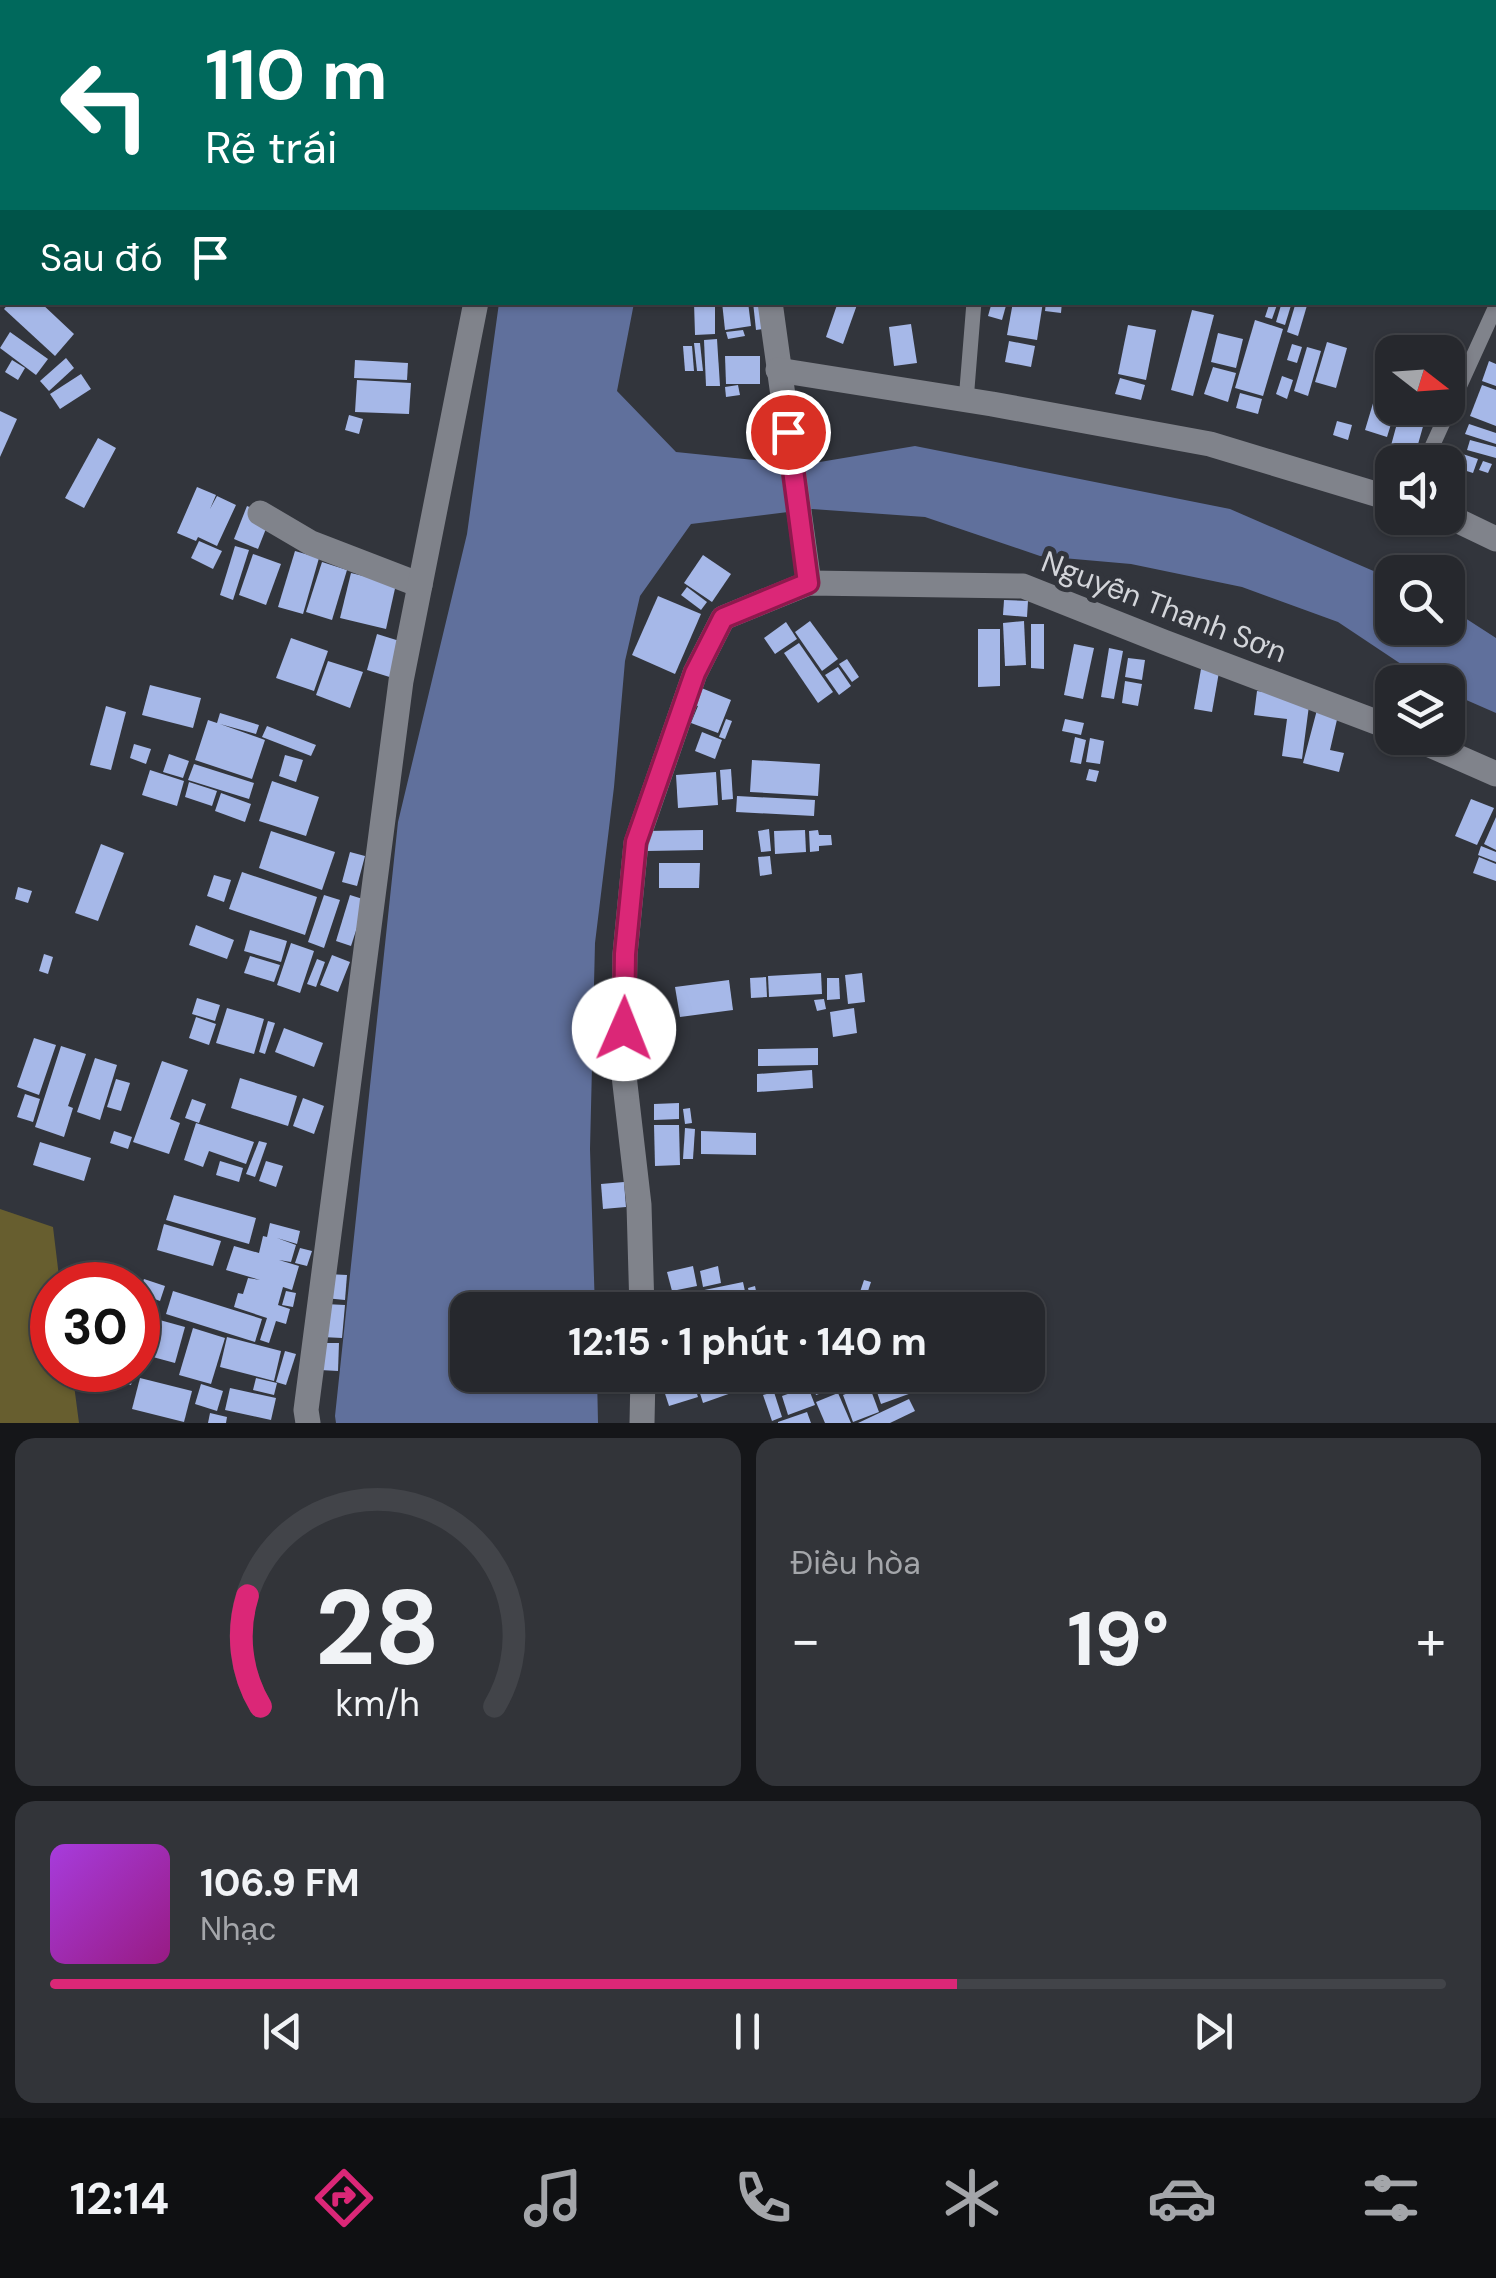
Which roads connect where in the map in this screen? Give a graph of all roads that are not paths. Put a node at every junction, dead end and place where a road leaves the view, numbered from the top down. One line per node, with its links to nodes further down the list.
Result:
1 (475, 305): 13 (street)
2 (770, 305): 5 (street)
3 (974, 305): 6 (lane)
4 (1496, 306): 7 (lane)
5 (778, 370): 6 (street); 12 (street)
6 (966, 401): 8 (street)
7 (1433, 445)
8 (1375, 494)
9 (260, 513): 13 (street)
10 (1465, 524): 11 (street)
11 (1496, 539)
12 (808, 583): 14 (street, Nguyễn Thanh Sơn); 17 (street, Nguyễn Thanh Sơn)
13 (420, 586): 19 (street)
14 (1375, 722)
15 (1453, 755): 16 (street)
16 (1496, 774)
17 (641, 1292)
18 (643, 1392): 20 (street)
19 (308, 1423)
20 (642, 1423)

